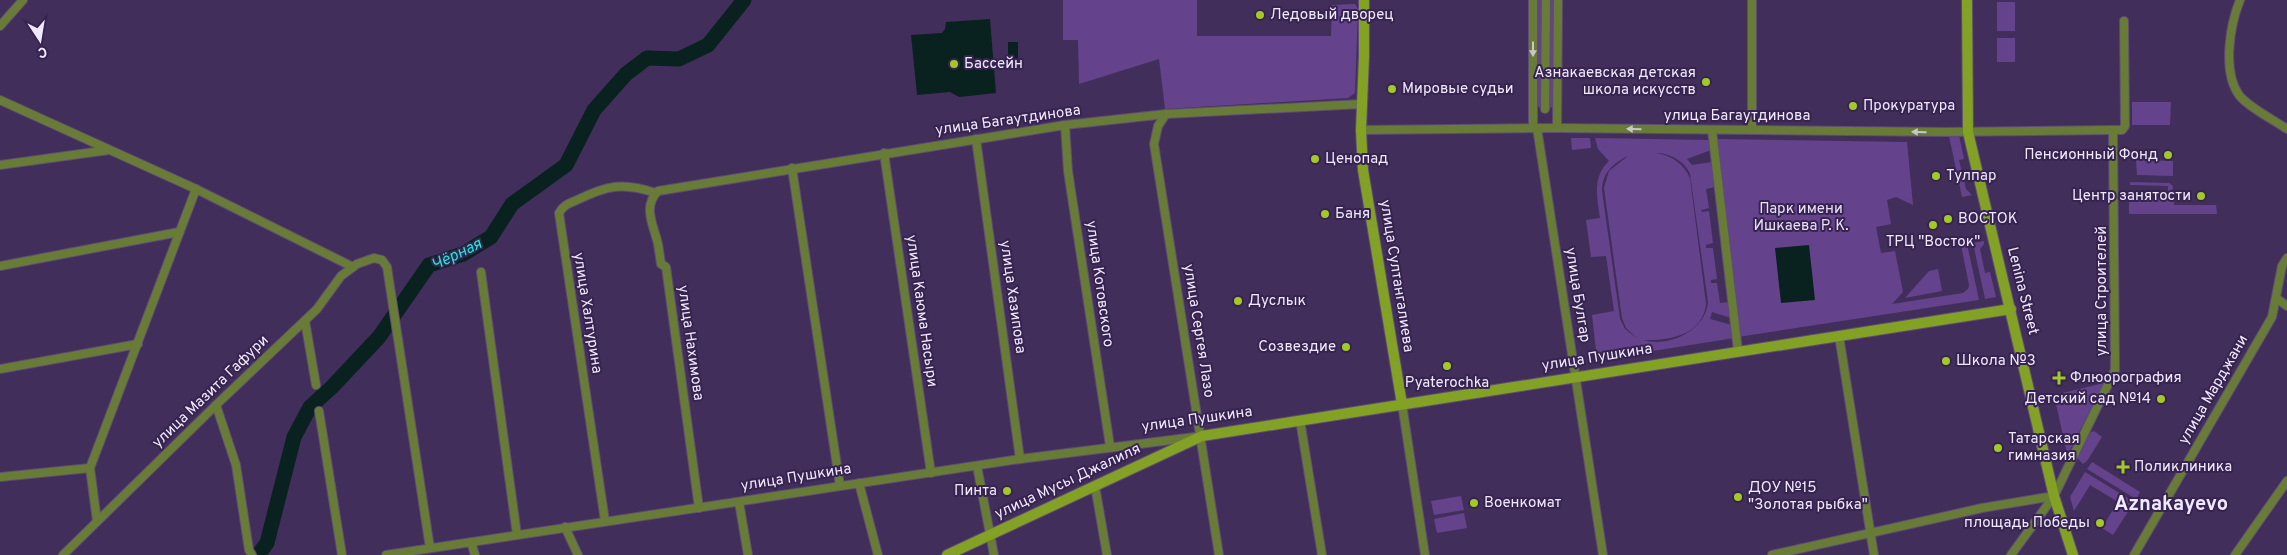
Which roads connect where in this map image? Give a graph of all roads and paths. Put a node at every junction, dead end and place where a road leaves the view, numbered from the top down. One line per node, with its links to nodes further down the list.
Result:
1 (23, 0): 10 (street)
2 (1364, 0): 12 (main road, улица Султангалиева)
3 (1533, 0): 16 (street, улица Булгар, one-way to 16)
4 (1546, 0): 13 (street)
5 (1558, 0): 17 (street)
6 (1752, 0): 21 (street)
7 (1967, 0): 23 (main road, Lenina Street)
8 (2240, 0): 18 (street)
9 (2124, 21): 22 (street)
10 (0, 26)
11 (0, 100): 25 (street)
12 (1362, 104): 14 (street, улица Багаутдинова); 19 (main road, улица Султангалиева)
13 (1545, 109)
14 (1166, 114): 15 (street, улица Багаутдинова); 50 (street, улица Сергея Лазо)
15 (1065, 126): 24 (street, улица Багаутдинова); 51 (street, улица Котовского)
16 (1535, 128): 17 (street, улица Багаутдинова); 19 (street, улица Багаутдинова); 44 (street, улица Булгар)
17 (1557, 128): 20 (street, улица Багаутдинова, one-way to 17)
18 (2287, 129)
19 (1361, 130): 46 (main road, улица Султангалиева)
20 (1712, 130): 21 (street, улица Багаутдинова); 42 (street)
21 (1752, 130): 23 (street, улица Багаутдинова, one-way to 21)
22 (2113, 130): 23 (street, улица Багаутдинова); 61 (street, улица Строителей)
23 (1968, 132): 38 (main road, Lenina Street)
24 (976, 139): 26 (street, улица Багаутдинова); 52 (street, улица Хазипова)
25 (110, 150): 27 (street); 29 (street)
26 (884, 153): 28 (street, улица Багаутдинова); 55 (street, улица Каюма Насыри)
27 (0, 165)
28 (792, 168): 30 (street, улица Багаутдинова); 59 (street)
29 (196, 189): 31 (street); 34 (street)
30 (659, 191): 63 (street, улица Нахимова); 65 (street, улица Халтурина)
31 (179, 232): 33 (street); 41 (street)
32 (2287, 258): 36 (street, улица Марджани)
33 (0, 266)
34 (353, 267): 39 (street, улица Мазита Гафури); 71 (street, улица Мазита Гафури)
35 (481, 272): 68 (street)
36 (2276, 298): 37 (street); 92 (street, улица Марджани)
37 (2287, 306)
38 (2011, 309): 40 (main road, улица Пушкина); 61 (main road, Lenina Street)
39 (305, 322): 45 (street); 47 (street, улица Мазита Гафури)
40 (1838, 336): 42 (main road, улица Пушкина); 67 (street)
41 (138, 344): 43 (street); 54 (street)
42 (1738, 351): 44 (main road, улица Пушкина)
43 (0, 369)
44 (1576, 377): 46 (main road, улица Пушкина); 88 (street, улица Булгар)
45 (316, 386)
46 (1402, 404): 49 (main road, улица Пушкина); 87 (street, улица Султангалиева)
47 (216, 405): 64 (street, улица Мазита Гафури); 75 (street)
48 (319, 411): 76 (street)
49 (1300, 420): 50 (main road, улица Пушкина); 86 (street)
50 (1202, 436): 51 (street, улица Пушкина); 60 (main road, улица Мусы Джалиля); 85 (street, улица Сергея Лазо)
51 (1110, 446): 52 (street, улица Пушкина)
52 (1020, 459): 53 (street, улица Пушкина)
53 (976, 466): 55 (street, улица Пушкина); 69 (street)
54 (90, 468): 56 (street); 64 (street)
55 (931, 472): 58 (street, улица Пушкина)
56 (0, 477)
57 (2287, 481): 93 (street)
58 (859, 483): 59 (street, улица Пушкина); 81 (street)
59 (840, 486): 62 (street, улица Пушкина)
60 (1095, 486): 69 (main road, улица Мусы Джалиля); 84 (street)
61 (2054, 496): 67 (street); 73 (main road, Lenina Street); 91 (street, улица Строителей)
62 (739, 502): 63 (street, улица Пушкина); 80 (street)
63 (699, 508): 65 (street, улица Пушкина)
64 (97, 521): 74 (street, улица Мазита Гафури)
65 (605, 521): 66 (street, улица Пушкина)
66 (565, 527): 68 (street, улица Пушкина); 79 (street)
67 (1871, 533): 72 (street); 90 (street)
68 (517, 535): 70 (street, улица Пушкина)
69 (990, 535): 82 (main road, улица Мусы Джалиля); 83 (street)
70 (471, 542): 71 (street, улица Пушкина); 78 (street)
71 (430, 548): 77 (street, улица Пушкина)
72 (1785, 553): 89 (street)
73 (2070, 553)
74 (63, 555)
75 (252, 555)
76 (342, 555)
77 (386, 555)
78 (475, 555)
79 (578, 555)
80 (748, 555)
81 (878, 555)
82 (947, 555)
83 (994, 555)
84 (1107, 555)
85 (1219, 555)
86 (1322, 555)
87 (1425, 555)
88 (1603, 555)
89 (1772, 555)
90 (1874, 555)
91 (2011, 555)
92 (2134, 555)
93 (2235, 555)

